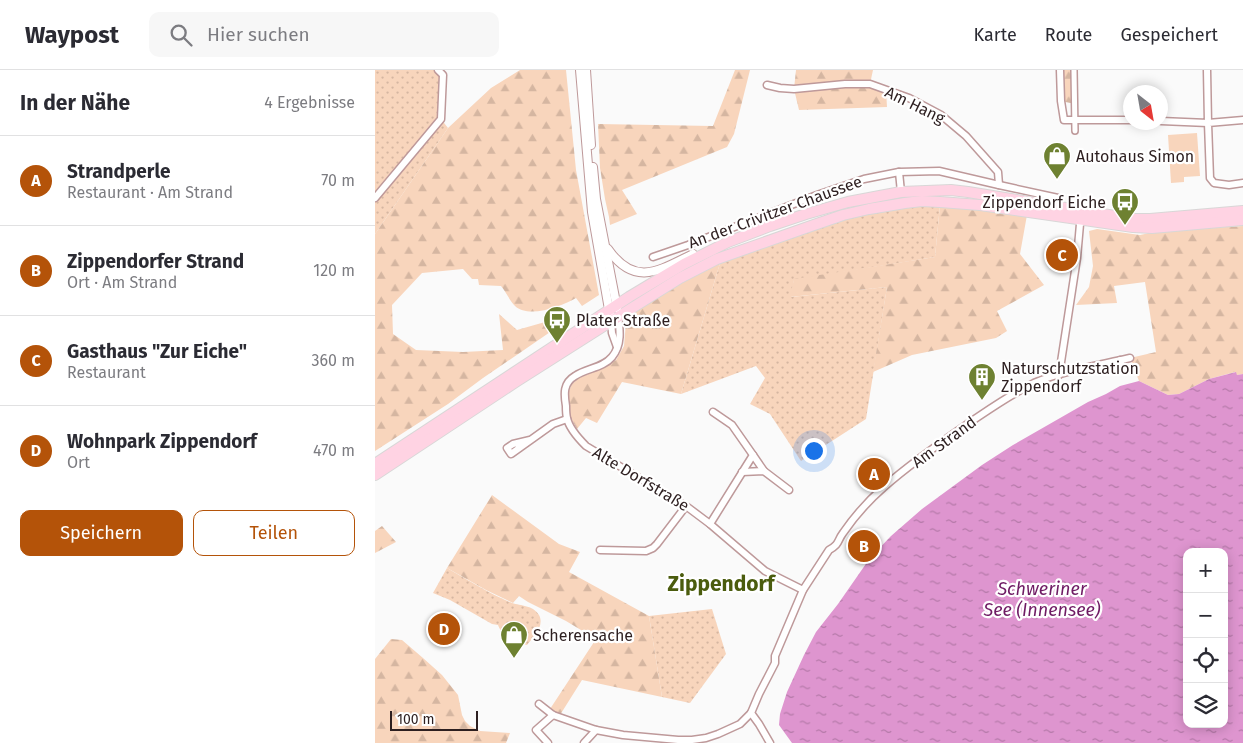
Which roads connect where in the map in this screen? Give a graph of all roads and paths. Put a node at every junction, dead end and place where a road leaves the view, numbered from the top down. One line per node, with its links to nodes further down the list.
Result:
1 (438, 70): 18 (street)
2 (580, 70): 26 (street)
3 (586, 70): 24 (street)
4 (1060, 70): 8 (street)
5 (1075, 70): 8 (street)
6 (1207, 70): 12 (street)
7 (767, 85): 16 (street, Am Hang)
8 (1079, 120): 9 (street); 13 (street)
9 (1123, 120)
10 (1243, 120): 12 (street)
11 (1168, 121): 12 (street)
12 (1208, 123): 15 (street)
13 (1075, 131)
14 (899, 172): 16 (street, An der Crivitzer Chaussee); 17 (street); 25 (street, An der Crivitzer Chaussee)
15 (1243, 183)
16 (999, 185): 19 (street)
17 (901, 192): 21 (main road, An der Crivitzer Chaussee); 23 (main road, An der Crivitzer Chaussee)
18 (375, 198)
19 (1058, 198)
20 (1243, 211): 21 (main road, An der Crivitzer Chaussee)
21 (1079, 214): 22 (main road, An der Crivitzer Chaussee); 27 (main road, An der Crivitzer Chaussee); 31 (street)
22 (1243, 220)
23 (770, 226): 24 (street); 26 (main road, An der Crivitzer Chaussee)
24 (605, 245): 26 (street)
25 (653, 257)
26 (612, 308): 27 (street); 36 (main road, An der Crivitzer Chaussee)
27 (615, 319): 33 (street, Alte Dorfstraße); 39 (main road, An der Crivitzer Chaussee)
28 (1130, 358): 29 (street, Am Strand)
29 (1120, 360): 30 (street); 31 (street, Am Strand)
30 (1123, 370)
31 (1059, 375): 44 (street, Am Strand)
32 (713, 412): 35 (street)
33 (567, 419): 34 (street); 41 (street, Alte Dorfstraße)
34 (530, 440)
35 (753, 455): 37 (street); 38 (street)
36 (375, 464)
37 (764, 471): 38 (street); 40 (street)
38 (742, 472): 42 (street)
39 (375, 474)
40 (789, 490)
41 (686, 506): 42 (street, Alte Dorfstraße); 43 (street)
42 (710, 524): 44 (street, Alte Dorfstraße)
43 (600, 550)
44 (803, 590): 46 (street, Am Strand)
45 (539, 704): 47 (street)
46 (751, 713): 49 (street); 53 (street)
47 (553, 715): 48 (street); 51 (street)
48 (595, 730): 50 (street); 52 (street)
49 (706, 740): 50 (street)
50 (663, 741)
51 (548, 743)
52 (584, 743)
53 (770, 743)

